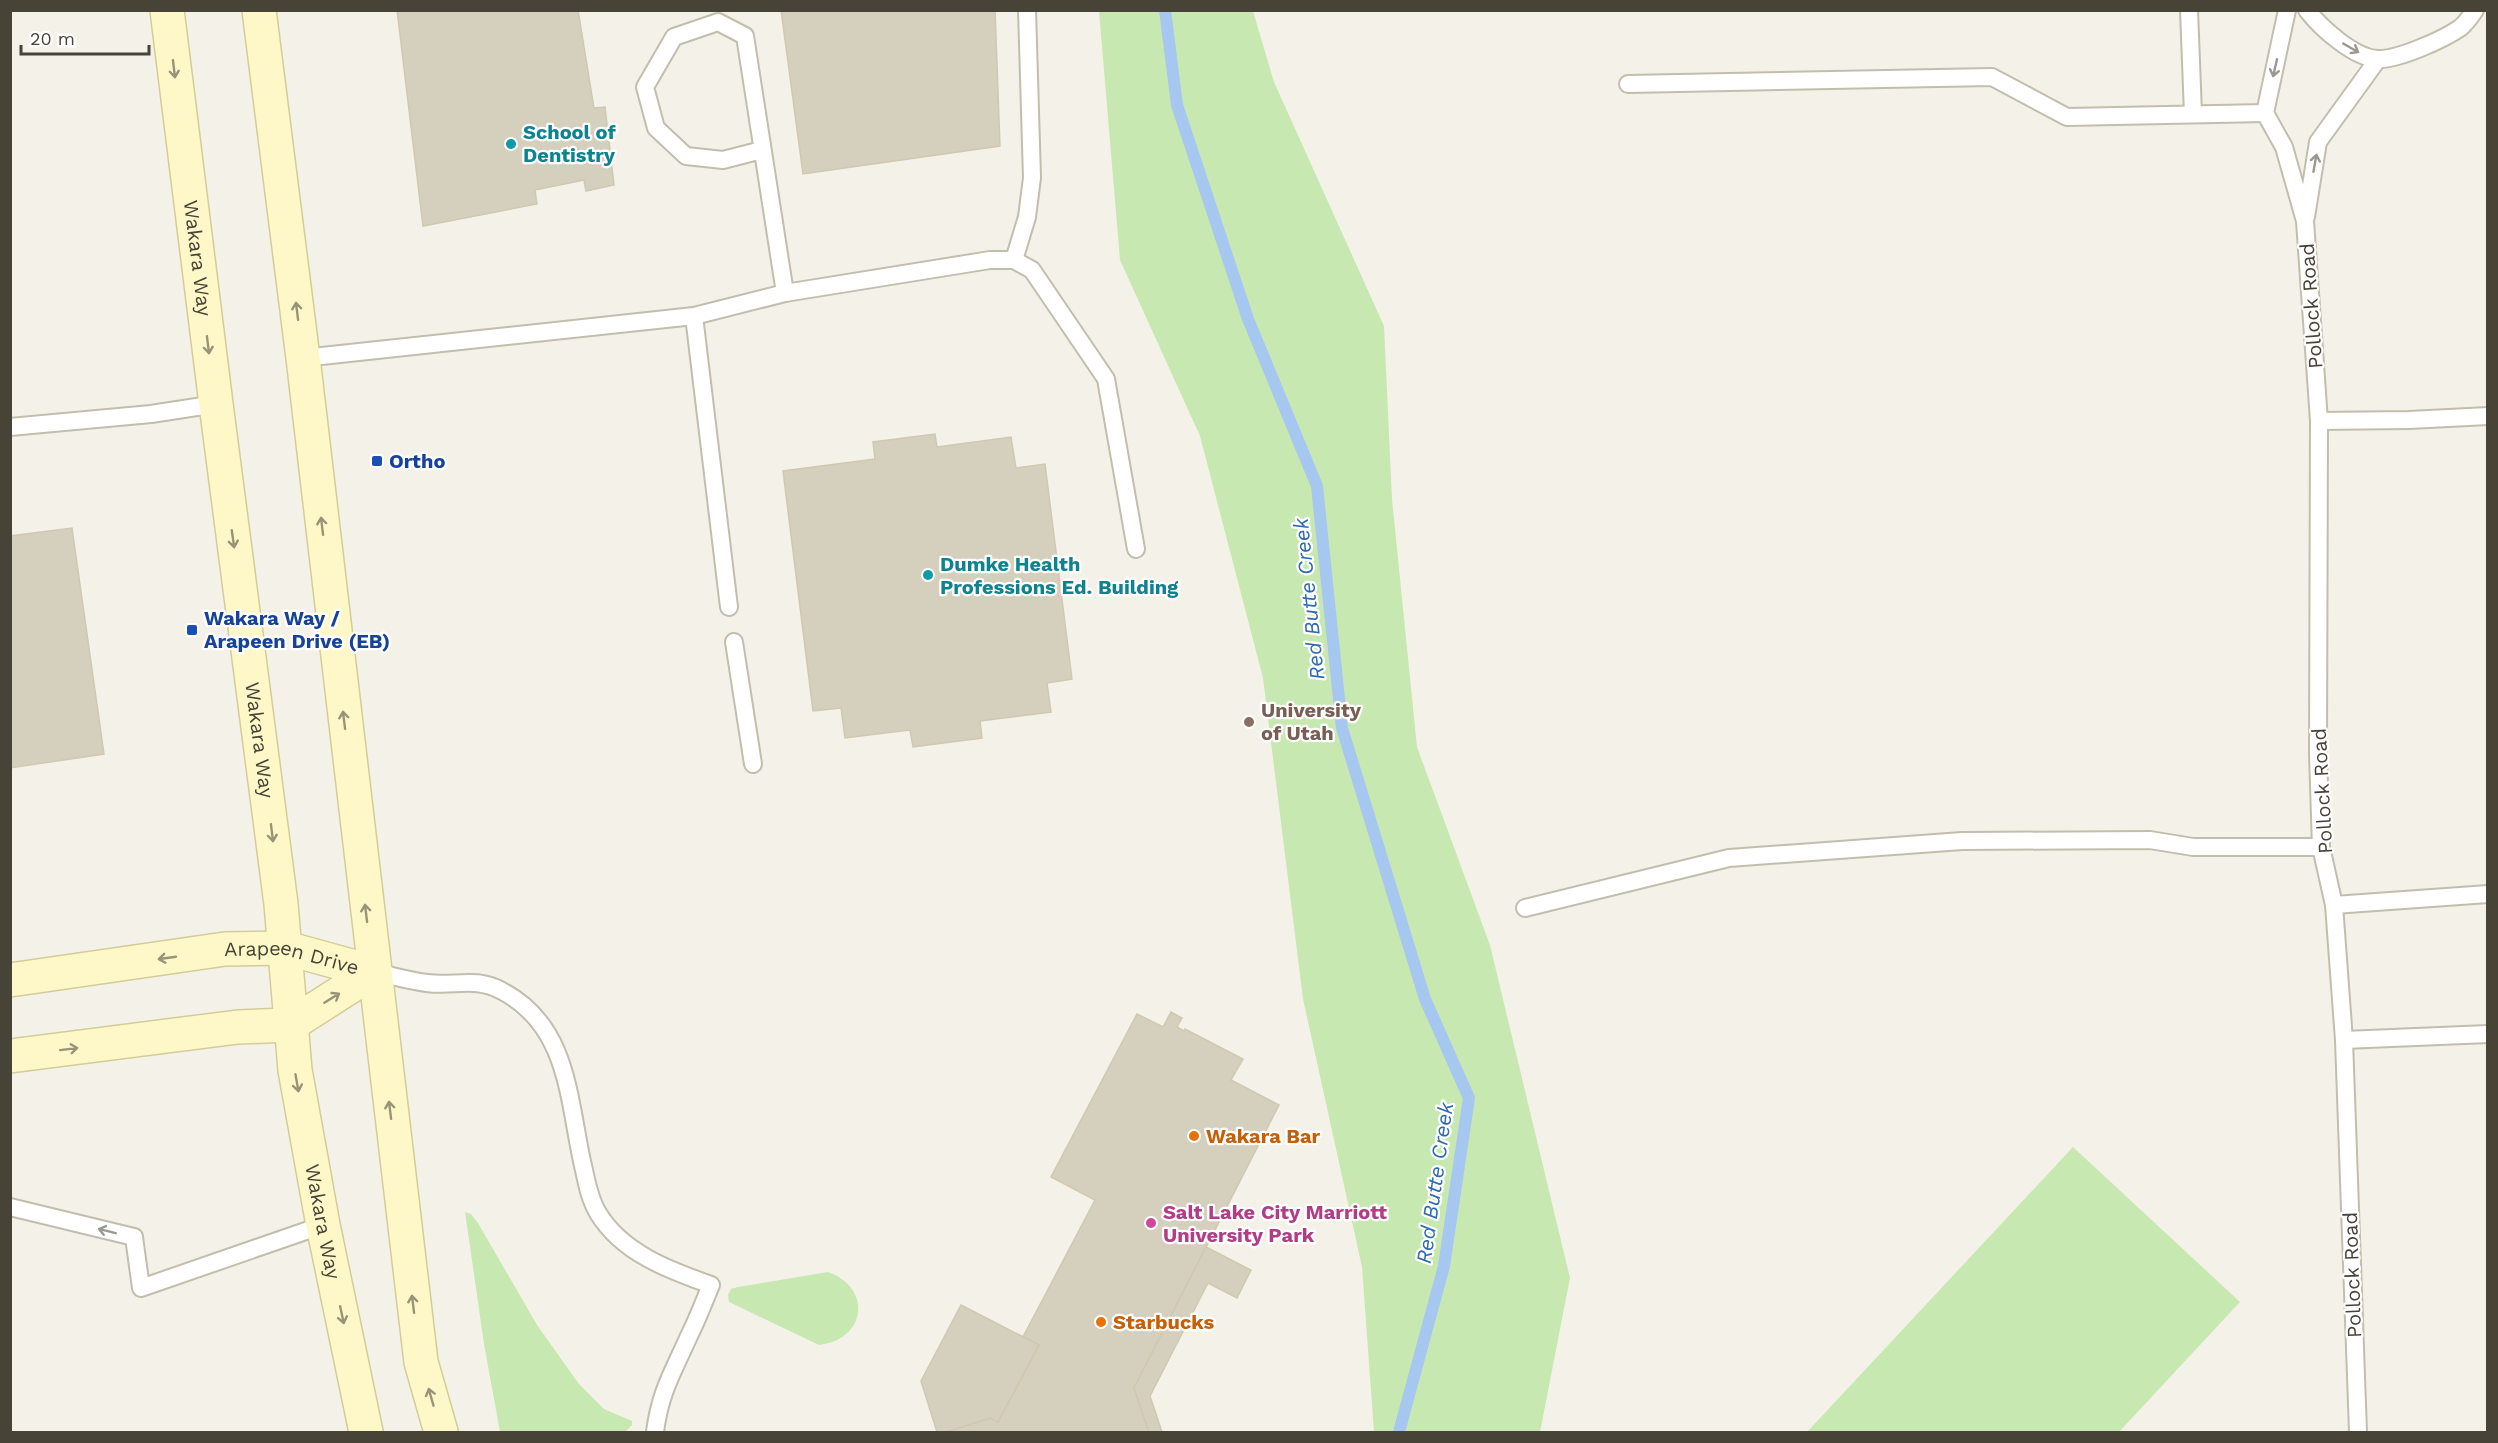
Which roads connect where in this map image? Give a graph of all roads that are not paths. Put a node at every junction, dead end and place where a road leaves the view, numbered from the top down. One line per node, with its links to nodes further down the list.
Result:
1 (167, 10): 18 (street, Wakara Way, one-way to 18)
2 (259, 10): 17 (street, one-way to 2)
3 (1027, 10): 14 (lane)
4 (2189, 10): 11 (lane)
5 (2287, 10): 10 (lane, one-way to 10)
6 (2307, 10): 8 (lane, one-way to 8)
7 (2475, 10): 8 (lane)
8 (2378, 59): 13 (lane, one-way to 8)
9 (1628, 84): 11 (lane)
10 (2265, 113): 11 (lane); 13 (lane)
11 (2193, 114)
12 (762, 150): 12 (lane); 15 (lane)
13 (2305, 221): 20 (lane, Pollock Road)
14 (1014, 260): 15 (lane); 22 (lane)
15 (785, 293): 16 (lane)
16 (694, 316): 17 (lane); 23 (lane)
17 (303, 358): 31 (street, one-way to 17)
18 (216, 404): 21 (lane); 30 (street, Wakara Way, one-way to 30)
19 (2487, 416): 20 (lane)
20 (2319, 421): 26 (lane, Pollock Road)
21 (10, 427)
22 (1136, 549)
23 (729, 607)
24 (735, 642): 25 (lane)
25 (753, 764)
26 (2321, 847): 28 (lane, Pollock Road); 29 (lane)
27 (2487, 894): 28 (lane)
28 (2334, 906): 35 (lane, Pollock Road)
29 (1525, 908)
30 (286, 948): 31 (street, Arapeen Drive); 32 (street, Arapeen Drive, one-way to 32); 33 (street, Wakara Way)
31 (373, 972): 33 (street, Arapeen Drive, one-way to 31); 40 (street, one-way to 31); 41 (lane)
32 (10, 980)
33 (290, 1025): 36 (street, one-way to 33); 38 (street, Wakara Way, one-way to 38)
34 (2487, 1034): 35 (lane)
35 (2344, 1040): 42 (lane, Pollock Road)
36 (10, 1056)
37 (10, 1207): 38 (lane, one-way to 37)
38 (323, 1225): 39 (street, Wakara Way, one-way to 39)
39 (366, 1432)
40 (441, 1432)
41 (655, 1432)
42 (2358, 1432)

